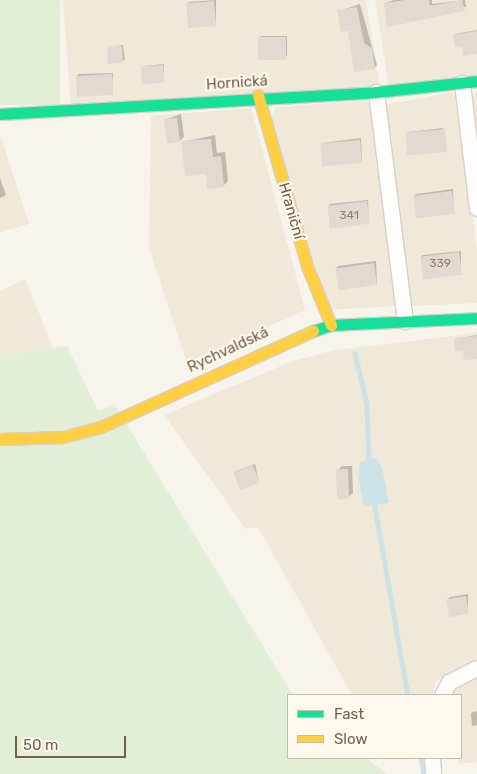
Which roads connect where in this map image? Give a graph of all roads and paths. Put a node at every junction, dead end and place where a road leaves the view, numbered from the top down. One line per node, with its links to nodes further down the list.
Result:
1 (470, 82): 2 (street, Hornická); 5 (street)
2 (376, 92): 3 (street, Hornická); 7 (street)
3 (258, 95): 4 (street, Hornická); 8 (street, Hraniční)
4 (0, 114)
5 (477, 208)
6 (477, 318): 7 (street, Rychvaldská)
7 (405, 320): 8 (street, Rychvaldská)
8 (331, 326): 9 (street, Rychvaldská)
9 (0, 439)
10 (477, 668): 11 (street)
11 (443, 694)
12 (432, 759): 13 (street)
13 (433, 774)

